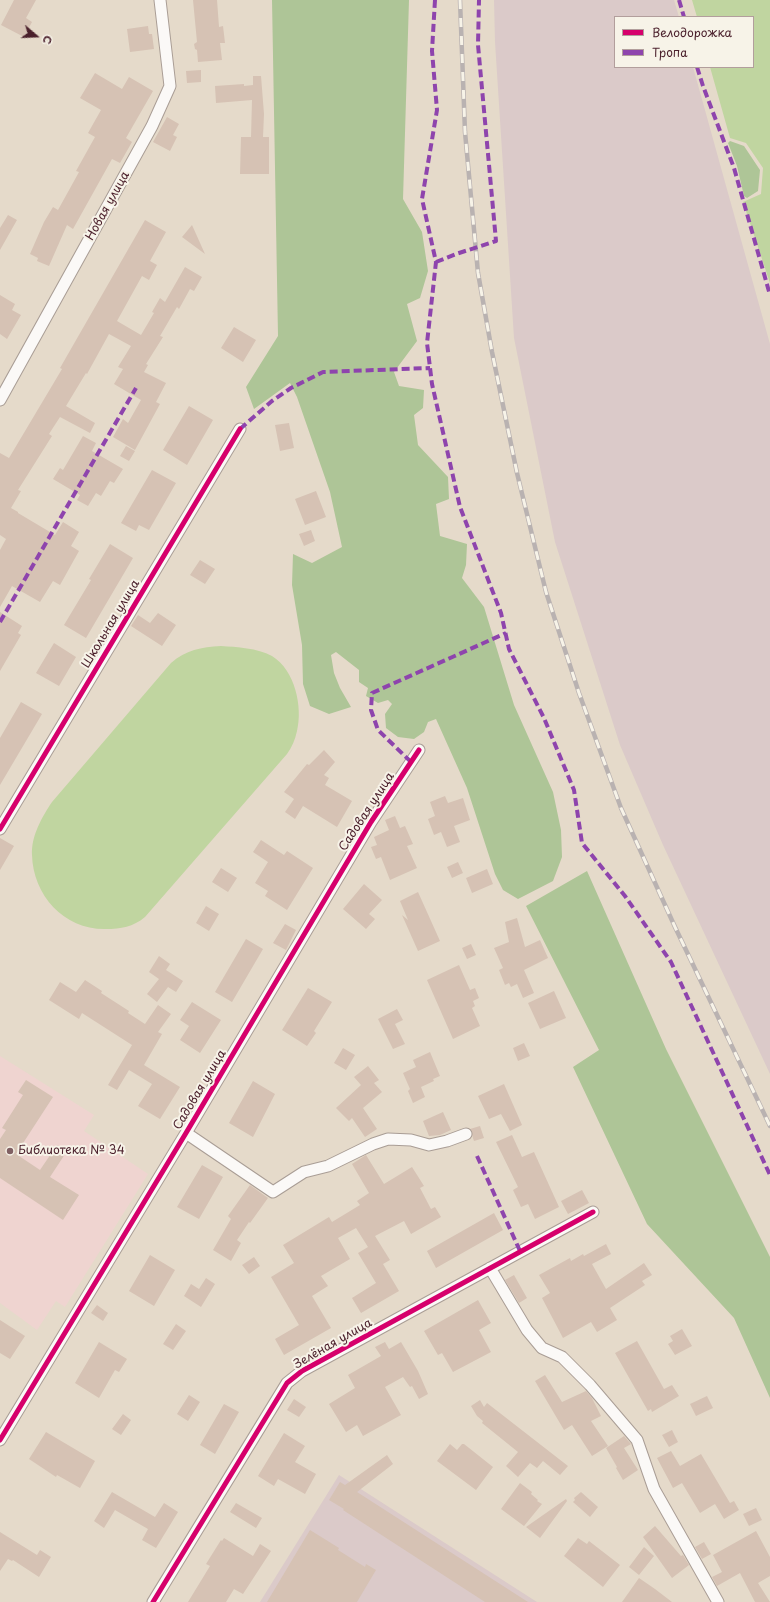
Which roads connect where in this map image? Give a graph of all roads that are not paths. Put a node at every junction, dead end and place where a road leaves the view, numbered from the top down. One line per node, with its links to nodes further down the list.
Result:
1 (160, 0): 2 (street, Новая улица)
2 (0, 400)
3 (240, 429): 5 (street, Школьная улица)
4 (419, 750): 6 (street, Садовая улица)
5 (0, 829)
6 (186, 1133): 7 (street); 10 (street, Садовая улица)
7 (466, 1134)
8 (593, 1212): 9 (street, Зелёная улица)
9 (490, 1268): 11 (street, Зелёная улица); 12 (street)
10 (0, 1440)
11 (153, 1602)
12 (718, 1602)

